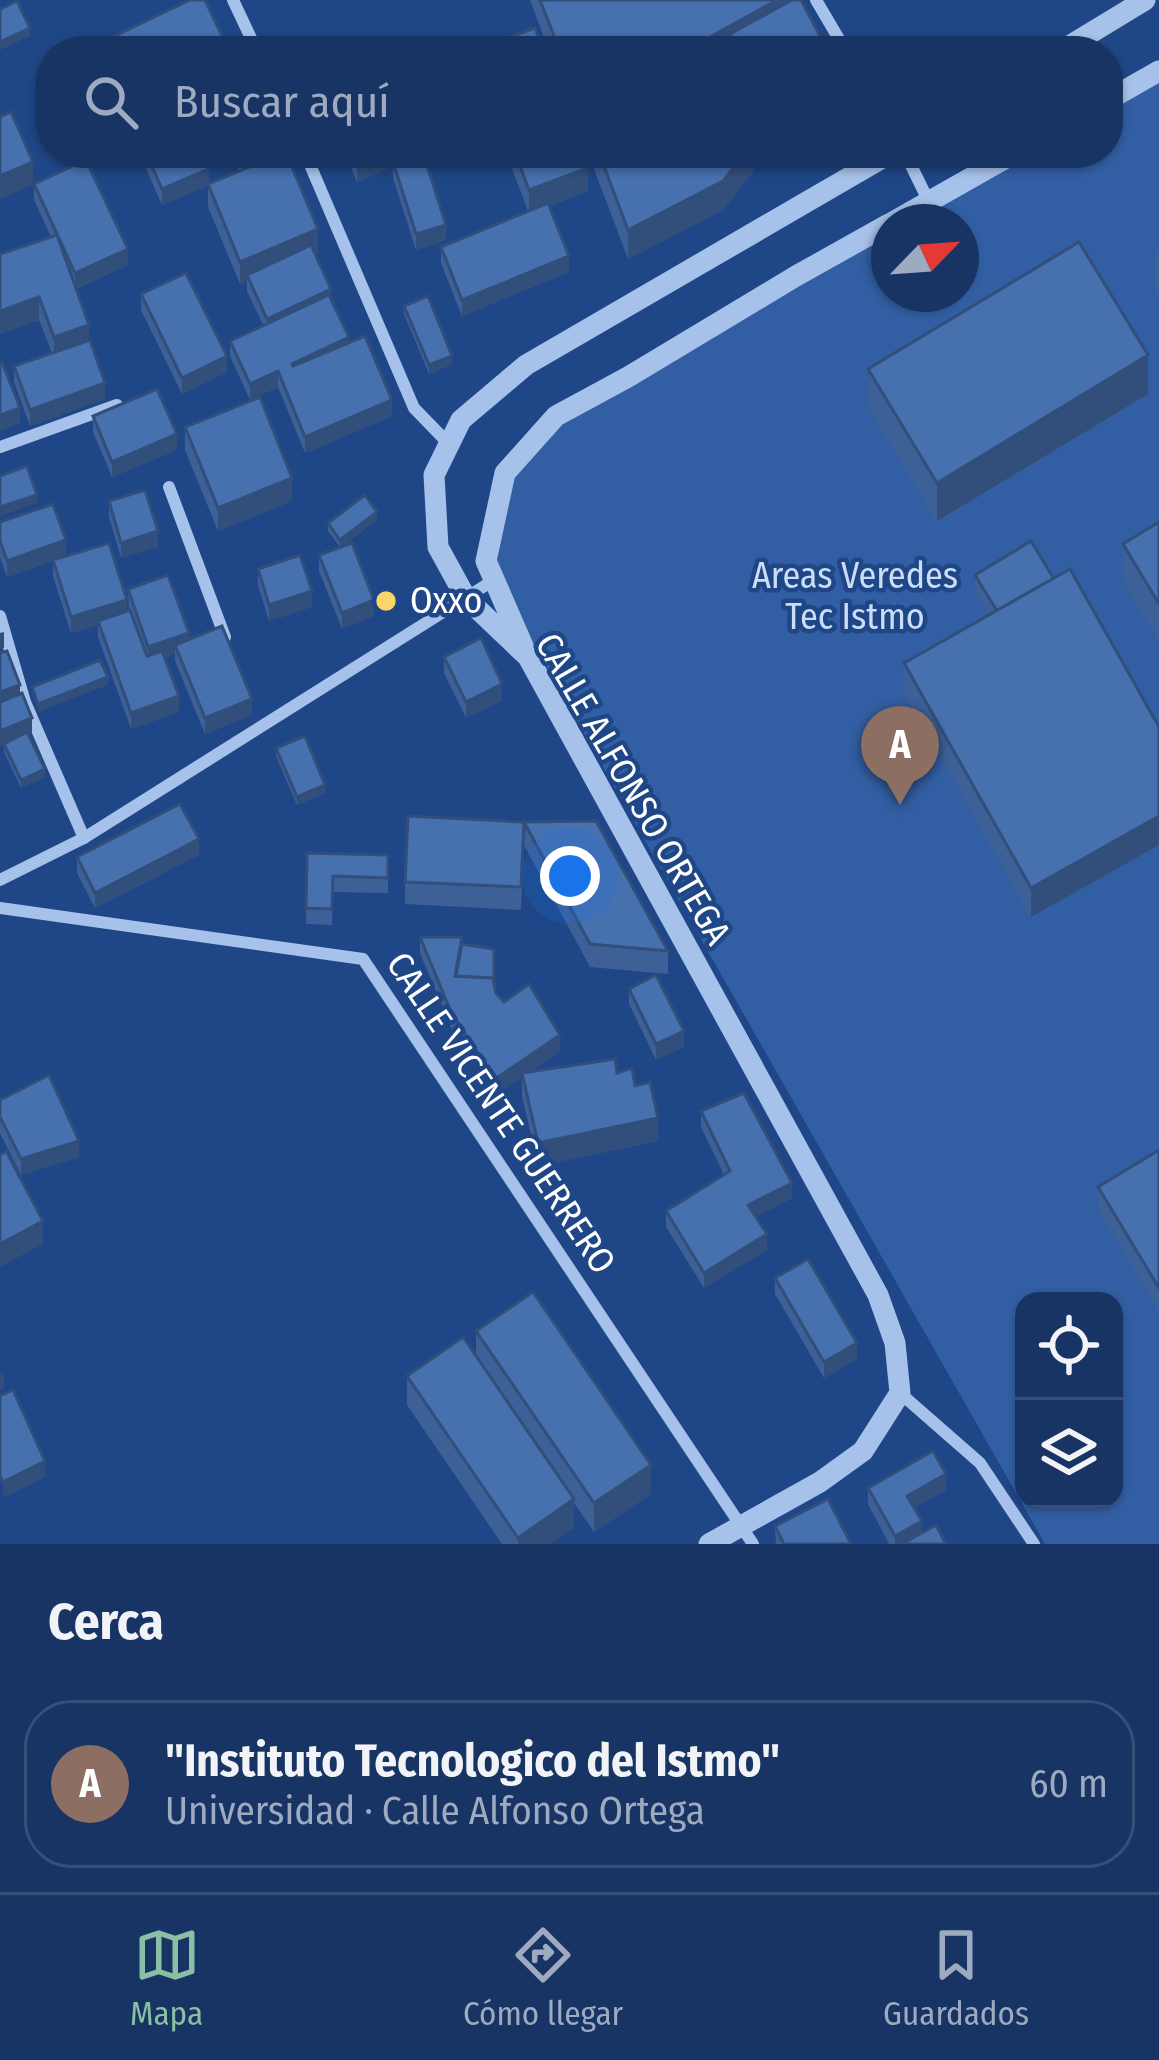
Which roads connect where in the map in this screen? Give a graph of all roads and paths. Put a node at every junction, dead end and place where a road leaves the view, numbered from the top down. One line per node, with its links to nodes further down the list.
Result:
1 (233, 0): 4 (street)
2 (816, 0): 5 (street)
3 (1145, 0): 6 (street)
4 (250, 36)
5 (837, 36)
6 (1085, 36)
7 (1159, 71): 8 (street)
8 (1123, 91)
9 (310, 168): 17 (street)
10 (865, 168): 17 (street, CALLE ALFONSO ORTEGA)
11 (912, 168): 13 (street)
12 (988, 168): 13 (street)
13 (928, 202): 14 (street)
14 (924, 204)
15 (871, 234): 20 (street)
16 (117, 405): 18 (street)
17 (449, 444): 21 (street, CALLE ALFONSO ORTEGA)
18 (0, 446)
19 (169, 487): 23 (street)
20 (494, 580): 21 (street); 24 (street)
21 (466, 598): 24 (street, CALLE ALFONSO ORTEGA); 26 (street)
22 (0, 616): 27 (street)
23 (229, 648)
24 (528, 657): 30 (street, CALLE ALFONSO ORTEGA)
25 (251, 708): 26 (street)
26 (259, 728): 27 (street)
27 (84, 838): 28 (street)
28 (0, 880)
29 (0, 908): 31 (street, CALLE VICENTE GUERRERO)
30 (900, 1393): 31 (street); 33 (street)
31 (748, 1535): 32 (street)
32 (709, 1544)
33 (1034, 1544)

